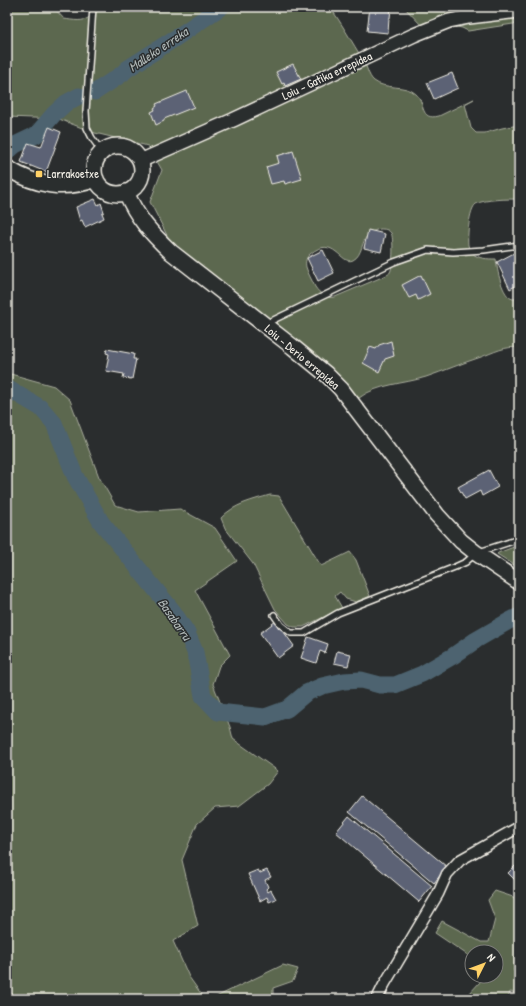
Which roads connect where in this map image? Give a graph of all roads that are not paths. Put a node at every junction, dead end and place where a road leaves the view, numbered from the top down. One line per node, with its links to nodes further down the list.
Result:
1 (93, 7): 3 (lane)
2 (519, 11): 4 (street, Loiu - Gatika errepidea)
3 (102, 152): 4 (main road); 6 (main road)
4 (140, 161): 7 (main road)
5 (7, 170): 6 (main road)
6 (96, 179): 7 (main road)
7 (126, 192): 9 (main road, Loiu - Derio errepidea)
8 (519, 245): 9 (lane)
9 (264, 324): 11 (main road, Loiu - Derio errepidea)
10 (519, 540): 11 (lane)
11 (476, 553): 12 (main road, Loiu - Derio errepidea); 13 (lane)
12 (519, 582)
13 (274, 616)
14 (519, 827): 15 (street)
15 (376, 999)

